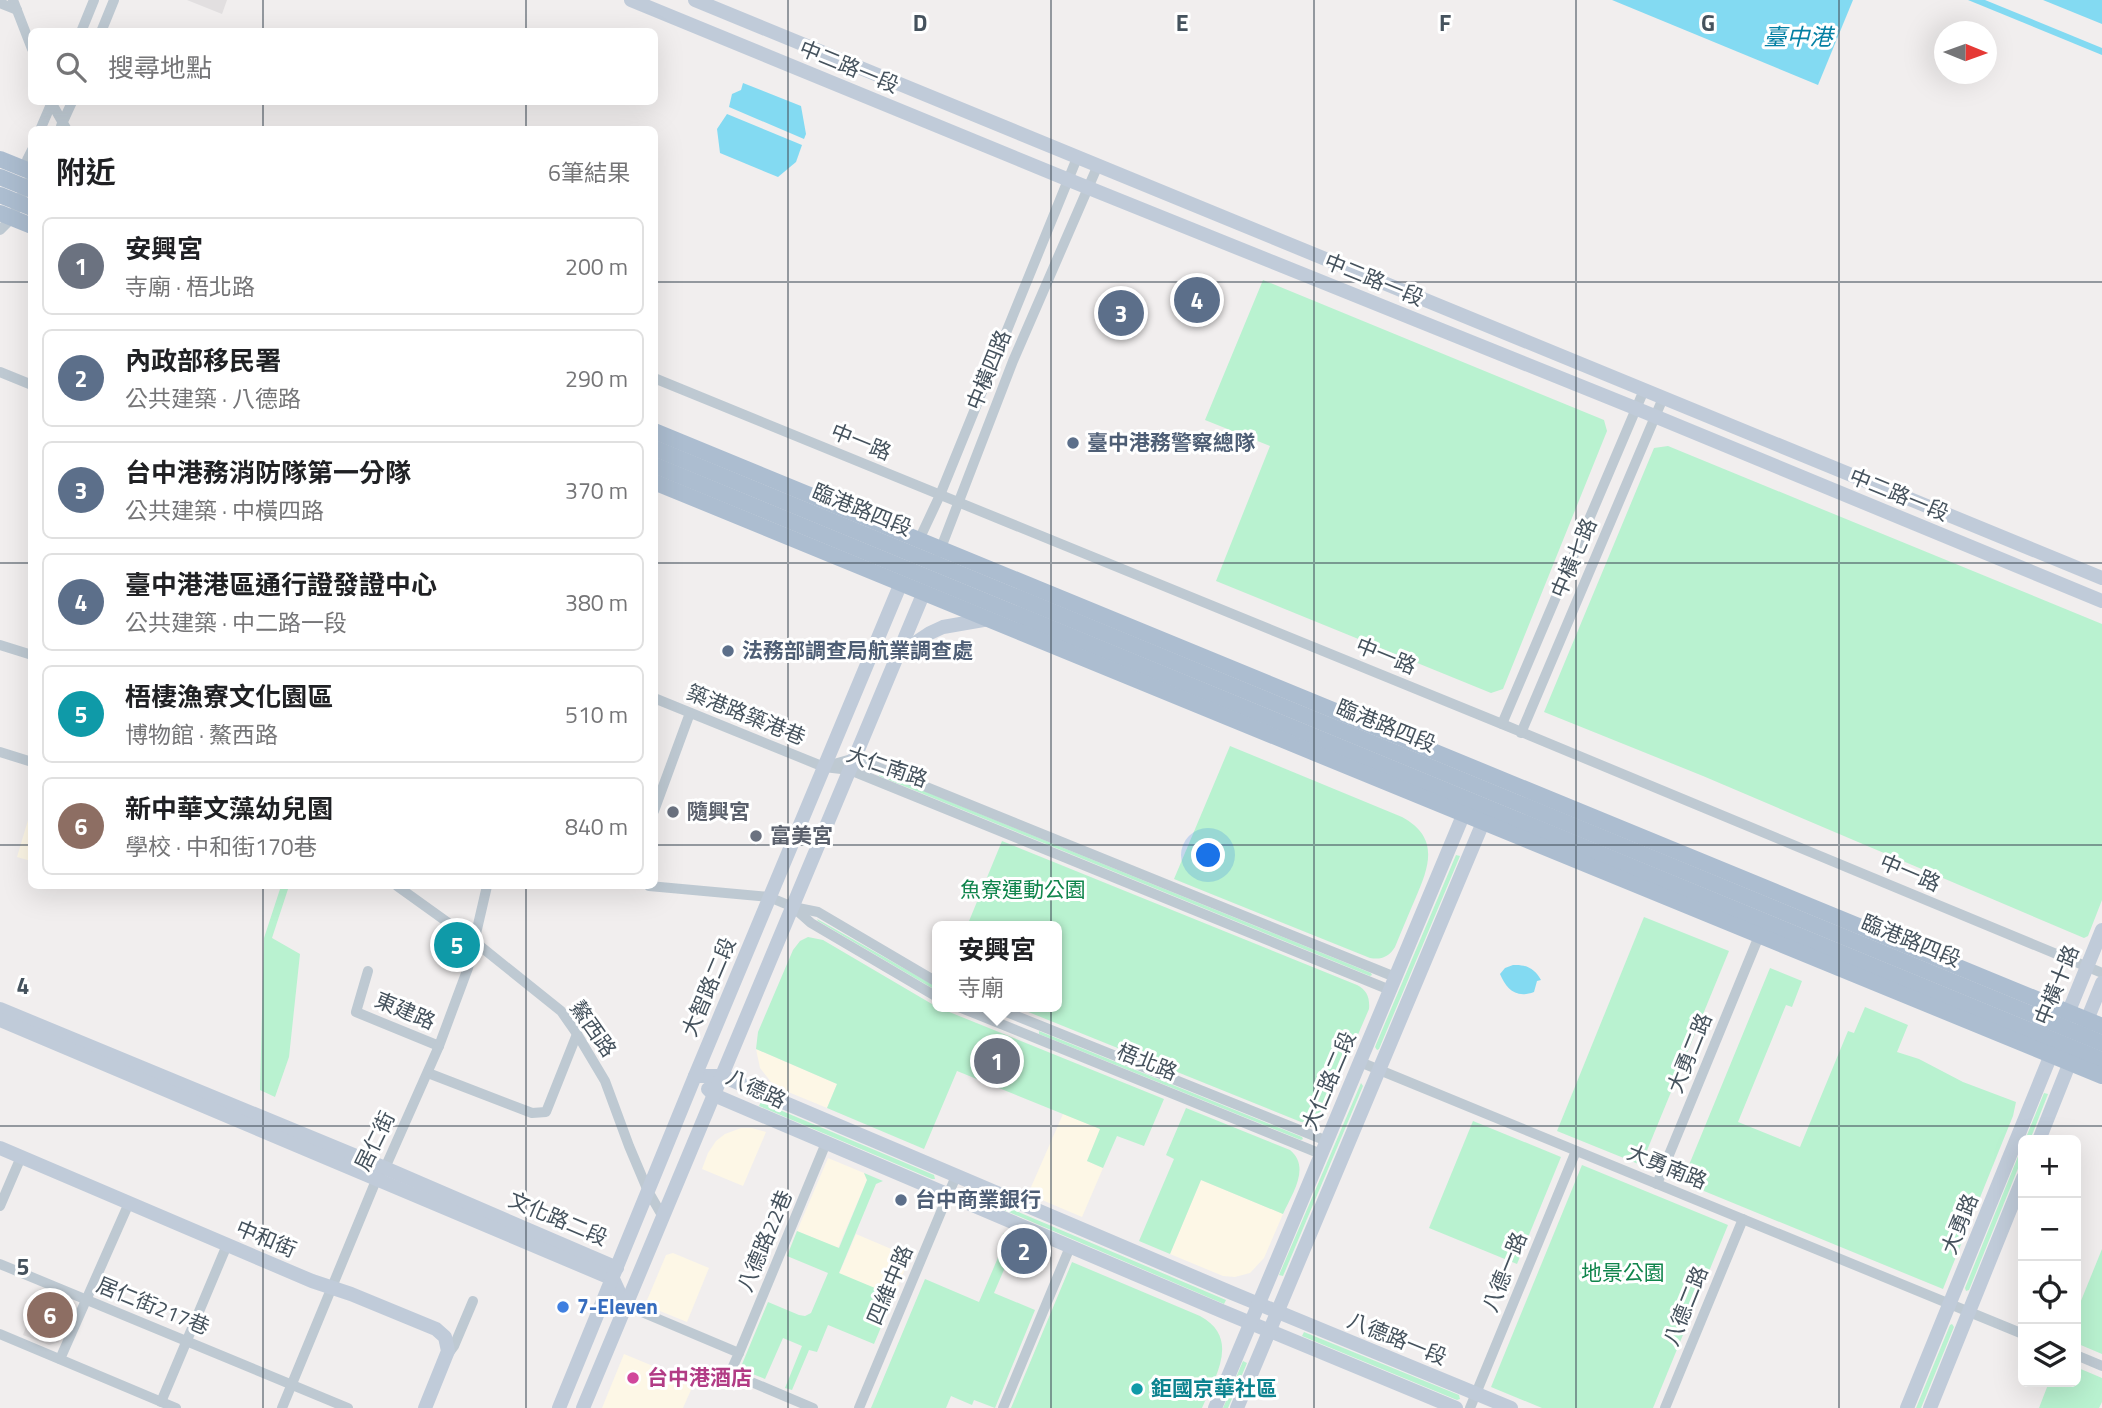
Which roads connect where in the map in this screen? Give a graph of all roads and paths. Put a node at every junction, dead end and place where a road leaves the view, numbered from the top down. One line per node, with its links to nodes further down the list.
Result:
1 (94, 0): 7 (street)
2 (114, 0): 8 (street)
3 (631, 0): 21 (street, 中二路一段)
4 (695, 0): 17 (street, 中二路一段)
5 (0, 3): 6 (street)
6 (17, 4): 9 (street)
7 (82, 28)
8 (103, 28)
9 (28, 37)
10 (50, 105): 13 (street)
11 (52, 105): 15 (street)
12 (71, 105): 14 (street)
13 (42, 126)
14 (63, 126)
15 (63, 126)
16 (28, 158): 24 (street)
17 (1077, 158): 19 (street, 中二路一段); 21 (street, 中橫四路)
18 (0, 159): 24 (main road)
19 (1098, 166): 22 (street, 中橫四路); 29 (street, 中二路一段)
20 (0, 177): 24 (main road)
21 (1069, 180): 22 (street, 中二路一段); 37 (street, 中橫四路)
22 (1088, 188): 31 (street, 中二路一段); 38 (street, 中橫四路)
23 (0, 195): 24 (main road)
24 (21, 197): 25 (main road)
25 (28, 215)
26 (0, 372): 28 (street)
27 (658, 380): 37 (street, 中一路)
28 (28, 383)
29 (1644, 390): 30 (street, 中二路一段); 31 (street, 中橫七路)
30 (1663, 398): 32 (street, 中橫七路); 41 (street, 中二路一段)
31 (1635, 408): 32 (street, 中二路一段); 49 (street, 中橫七路)
32 (1655, 417): 42 (street, 中二路一段); 50 (street, 中橫七路)
33 (658, 433): 39 (main road, 臨港路四段)
34 (658, 450): 39 (main road, 臨港路四段)
35 (658, 466): 39 (main road, 臨港路四段)
36 (658, 483): 39 (main road, 臨港路四段)
37 (940, 495): 38 (street, 中一路); 39 (street, 中橫四路)
38 (957, 502): 40 (street, 中橫四路); 49 (street, 中一路)
39 (910, 561): 40 (main road, 臨港路四段); 40 (main road, 臨港路四段); 54 (street, 大智路二段)
40 (932, 571): 43 (main road, 臨港路四段); 45 (street); 55 (main road, 臨港路四段); 55 (main road, 臨港路四段)
41 (2102, 578)
42 (2102, 601)
43 (989, 619): 45 (street); 55 (main road, 臨港路四段)
44 (0, 645): 46 (street)
45 (898, 653): 53 (street)
46 (28, 654)
47 (658, 700): 48 (street, 築港路築港巷)
48 (690, 713): 54 (street, 築港路築港巷); 56 (street)
49 (1502, 724): 50 (street, 中一路)
50 (1521, 733): 66 (street, 中一路)
51 (0, 752): 52 (street)
52 (28, 761)
53 (852, 764): 54 (street, 大仁南路); 62 (street); 70 (street, 大仁南路)
54 (824, 767): 61 (street, 大智路二段)
55 (1473, 793): 57 (main road, 臨港路四段); 57 (main road, 臨港路四段); 70 (street, 大仁路二段)
56 (658, 800)
57 (1492, 801): 64 (main road, 臨港路四段); 78 (main road, 臨港路四段); 78 (main road, 臨港路四段); 84 (street, 大仁路二段)
58 (658, 887): 61 (street)
59 (401, 889): 65 (street, 鰲西路)
60 (486, 889): 65 (street, 居仁街)
61 (769, 897): 62 (street); 86 (street, 大智路二段)
62 (793, 907): 69 (street); 72 (street); 87 (street)
63 (2102, 930): 66 (street, 中橫十路)
64 (1759, 936): 78 (main road, 臨港路四段); 98 (street, 大勇二路)
65 (475, 943): 77 (street, 鰲西路); 81 (street, 居仁街)
66 (2087, 967): 68 (street, 中一路); 78 (street, 中橫十路)
67 (369, 971): 81 (street, 東建路)
68 (2102, 974)
69 (932, 979)
70 (1393, 983): 83 (street, 大仁路二段)
71 (2102, 983): 79 (street, 中橫十路)
72 (932, 994)
73 (0, 1009): 96 (street, 文化路二段)
74 (972, 1012): 92 (street, 梧北路)
75 (1006, 1012): 92 (street, 梧北路)
76 (0, 1020): 96 (street, 文化路二段)
77 (577, 1034): 85 (street); 100 (street, 鰲西路)
78 (2059, 1034): 79 (main road, 臨港路四段); 79 (main road, 臨港路四段); 115 (street, 大勇路)
79 (2083, 1038): 80 (main road, 臨港路四段); 82 (main road, 臨港路四段); 88 (main road, 臨港路四段); 90 (street)
80 (2102, 1043)
81 (439, 1046): 85 (street, 居仁街)
82 (2102, 1060)
83 (1360, 1062): 84 (street, 大勇南路); 92 (street, 大仁路二段)
84 (1379, 1070): 94 (street, 大勇南路); 114 (street, 大仁路二段)
85 (428, 1073): 96 (street, 居仁街)
86 (695, 1076): 87 (street, 八德路); 89 (street, 八德路); 100 (street, 大智路二段)
87 (722, 1076): 89 (street); 97 (street, 八德路)
88 (2102, 1076)
89 (714, 1096): 91 (street, 八德路); 104 (street)
90 (2041, 1135)
91 (826, 1143): 101 (street, 八德路); 120 (street, 八德路22巷)
92 (1324, 1147): 114 (street, 大仁路二段)
93 (0, 1148): 95 (street, 中和街)
94 (1576, 1151): 98 (street, 大勇南路); 126 (street, 八德一路)
95 (21, 1157): 102 (street, 中和街); 103 (street)
96 (381, 1173): 109 (street, 文化路二段); 110 (street, 居仁街)
97 (956, 1176): 101 (street, 四維中路); 114 (street, 八德路)
98 (1657, 1184): 105 (street, 大勇南路)
99 (2018, 1188): 115 (street, 大勇路)
100 (649, 1191): 104 (street, 鰲西路); 109 (street, 大智路二段)
101 (948, 1195): 107 (street, 八德路); 135 (street, 四維中路)
102 (129, 1203): 106 (street, 中和街); 111 (street)
103 (0, 1206)
104 (663, 1216): 113 (street)
105 (1743, 1219): 115 (street, 大勇南路); 142 (street, 八德二路)
106 (227, 1245): 110 (street, 中和街); 119 (street)
107 (1070, 1247): 116 (street, 八德路); 136 (street)
108 (0, 1264): 111 (street, 居仁街217巷)
109 (615, 1274): 113 (street, 文化路二段); 132 (street, 大智路二段)
110 (332, 1288): 121 (street, 中和街); 125 (street, 居仁街)
111 (86, 1299): 119 (street, 居仁街217巷); 123 (street)
112 (473, 1301): 121 (street)
113 (625, 1305): 120 (street); 133 (street)
114 (1268, 1308): 116 (street, 大仁路二段); 116 (street, 大仁路二段); 126 (street, 八德路一段)
115 (1959, 1308): 117 (street, 大勇南路); 143 (street, 大勇路); 144 (street, 大勇路)
116 (1260, 1327): 137 (street, 大仁路二段); 138 (street, 大仁路二段); 139 (street, 八德路一段)
117 (2018, 1332)
118 (0, 1334): 123 (street)
119 (187, 1341): 125 (street, 居仁街217巷); 127 (street)
120 (738, 1353): 134 (street)
121 (447, 1356): 131 (street)
122 (2081, 1357): 124 (street)
123 (60, 1359): 127 (street)
124 (2102, 1366)
125 (292, 1384): 129 (street, 居仁街); 130 (street, 居仁街217巷)
126 (1476, 1394): 140 (street, 八德一路); 141 (street, 八德路一段)
127 (161, 1402): 128 (street)
128 (176, 1408)
129 (282, 1408)
130 (348, 1408)
131 (425, 1408)
132 (559, 1408)
133 (583, 1408)
134 (813, 1408)
135 (859, 1408)
136 (1003, 1408)
137 (1215, 1408)
138 (1237, 1408)
139 (1456, 1408)
140 (1470, 1408)
141 (1511, 1408)
142 (1665, 1408)
143 (1907, 1408)
144 (1930, 1408)

